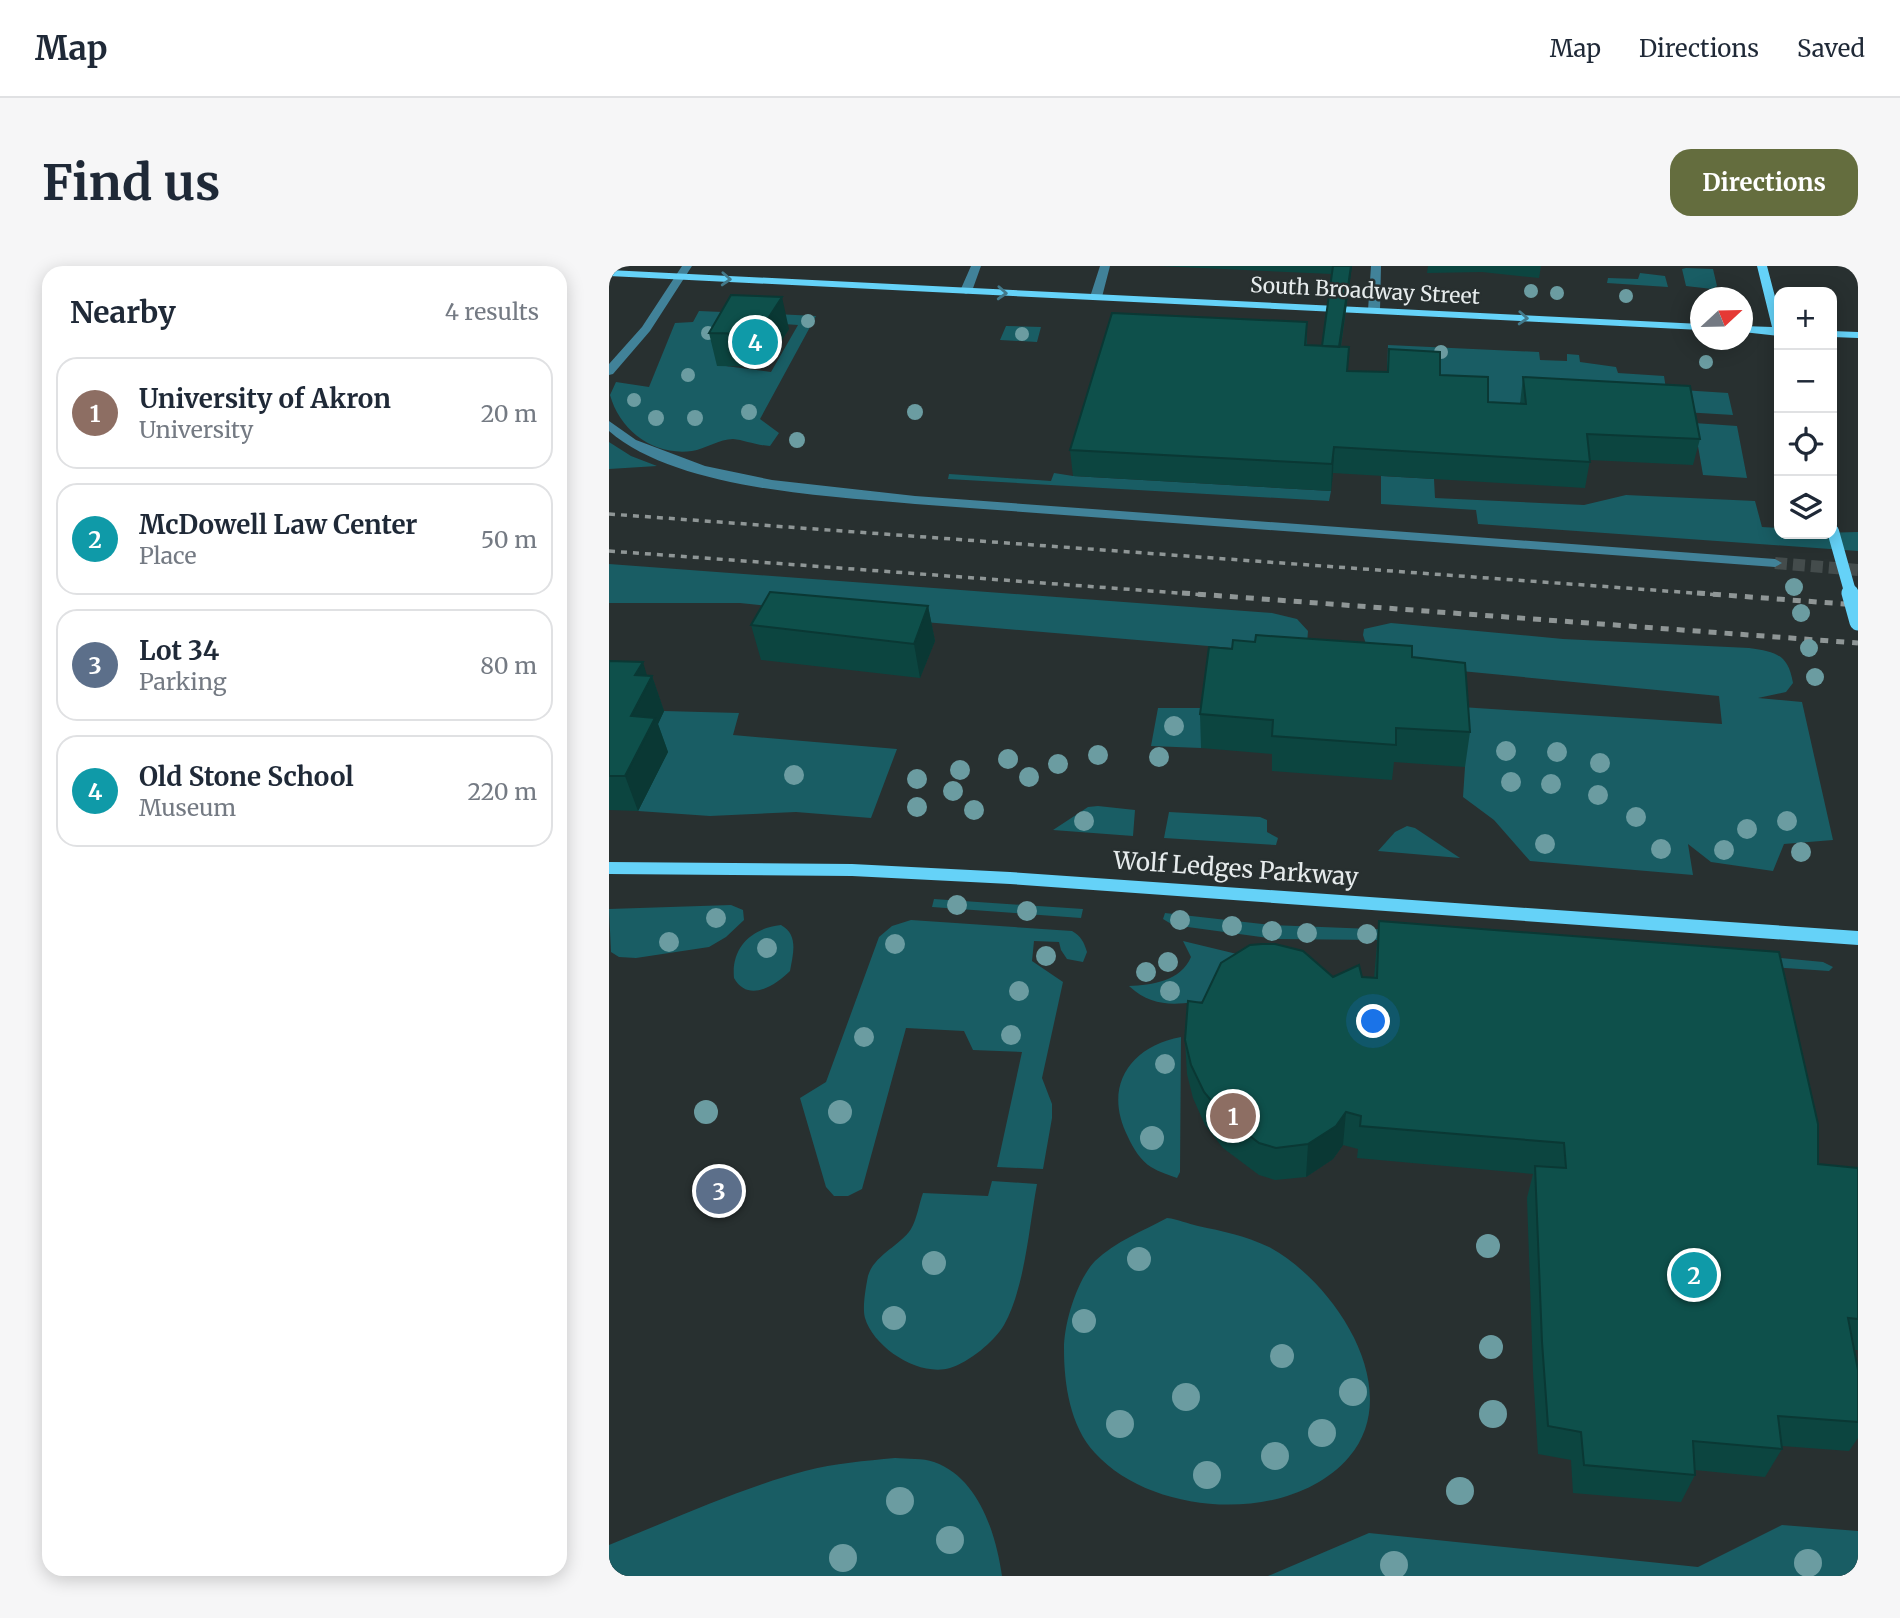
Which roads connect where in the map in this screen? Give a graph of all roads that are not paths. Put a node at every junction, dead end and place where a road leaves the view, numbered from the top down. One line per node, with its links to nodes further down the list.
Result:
1 (687, 266): 7 (street)
2 (976, 266): 8 (street)
3 (1105, 266): 9 (street)
4 (1376, 266): 10 (street)
5 (1762, 266): 11 (main road)
6 (609, 273): 7 (main road, South Broadway Street)
7 (680, 276): 8 (main road, South Broadway Street, one-way to 8); 17 (street)
8 (966, 290): 9 (main road, South Broadway Street, one-way to 9)
9 (1096, 297): 10 (main road, South Broadway Street)
10 (1374, 310): 12 (main road, South Broadway Street, one-way to 12)
11 (1774, 313)
12 (1690, 326)
13 (1753, 330): 14 (main road)
14 (1774, 332)
15 (1837, 334): 16 (main road)
16 (1858, 335)
17 (609, 371)
18 (609, 425): 20 (street)
19 (1835, 539): 21 (main road, bridge)
20 (1775, 563)
21 (1858, 622)
22 (609, 868): 23 (main road, Wolf Ledges Parkway)
23 (1858, 938)

